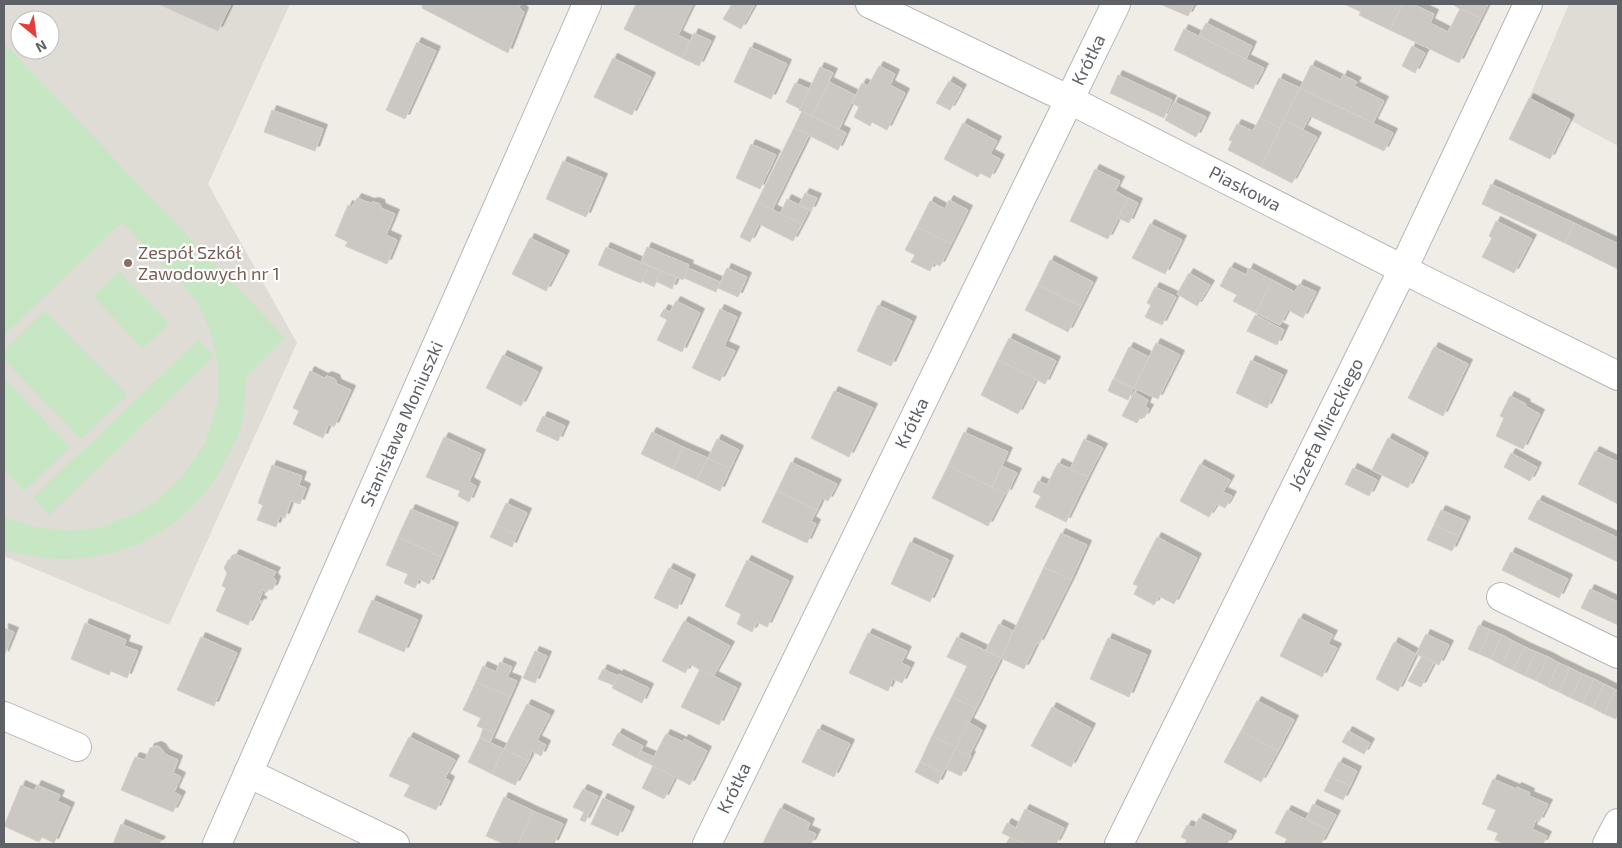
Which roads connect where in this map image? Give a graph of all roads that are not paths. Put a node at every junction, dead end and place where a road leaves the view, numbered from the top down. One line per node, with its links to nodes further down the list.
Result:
1 (587, 4): 12 (street, Stanisława Moniuszki)
2 (870, 4): 5 (street, Piaskowa)
3 (1116, 4): 5 (street, Krótka)
4 (1528, 4): 6 (street, Józefa Mireckiego)
5 (1068, 99): 6 (street, Piaskowa); 16 (street, Krótka)
6 (1403, 270): 7 (street, Piaskowa); 17 (street, Józefa Mireckiego)
7 (1618, 376)
8 (1500, 597): 9 (street)
9 (1618, 654)
10 (4, 716): 11 (street)
11 (77, 747)
12 (248, 773): 14 (street, Stanisława Moniuszki); 15 (street)
13 (1618, 823): 18 (street)
14 (216, 844)
15 (395, 844)
16 (707, 844)
17 (1119, 844)
18 (1607, 844)

